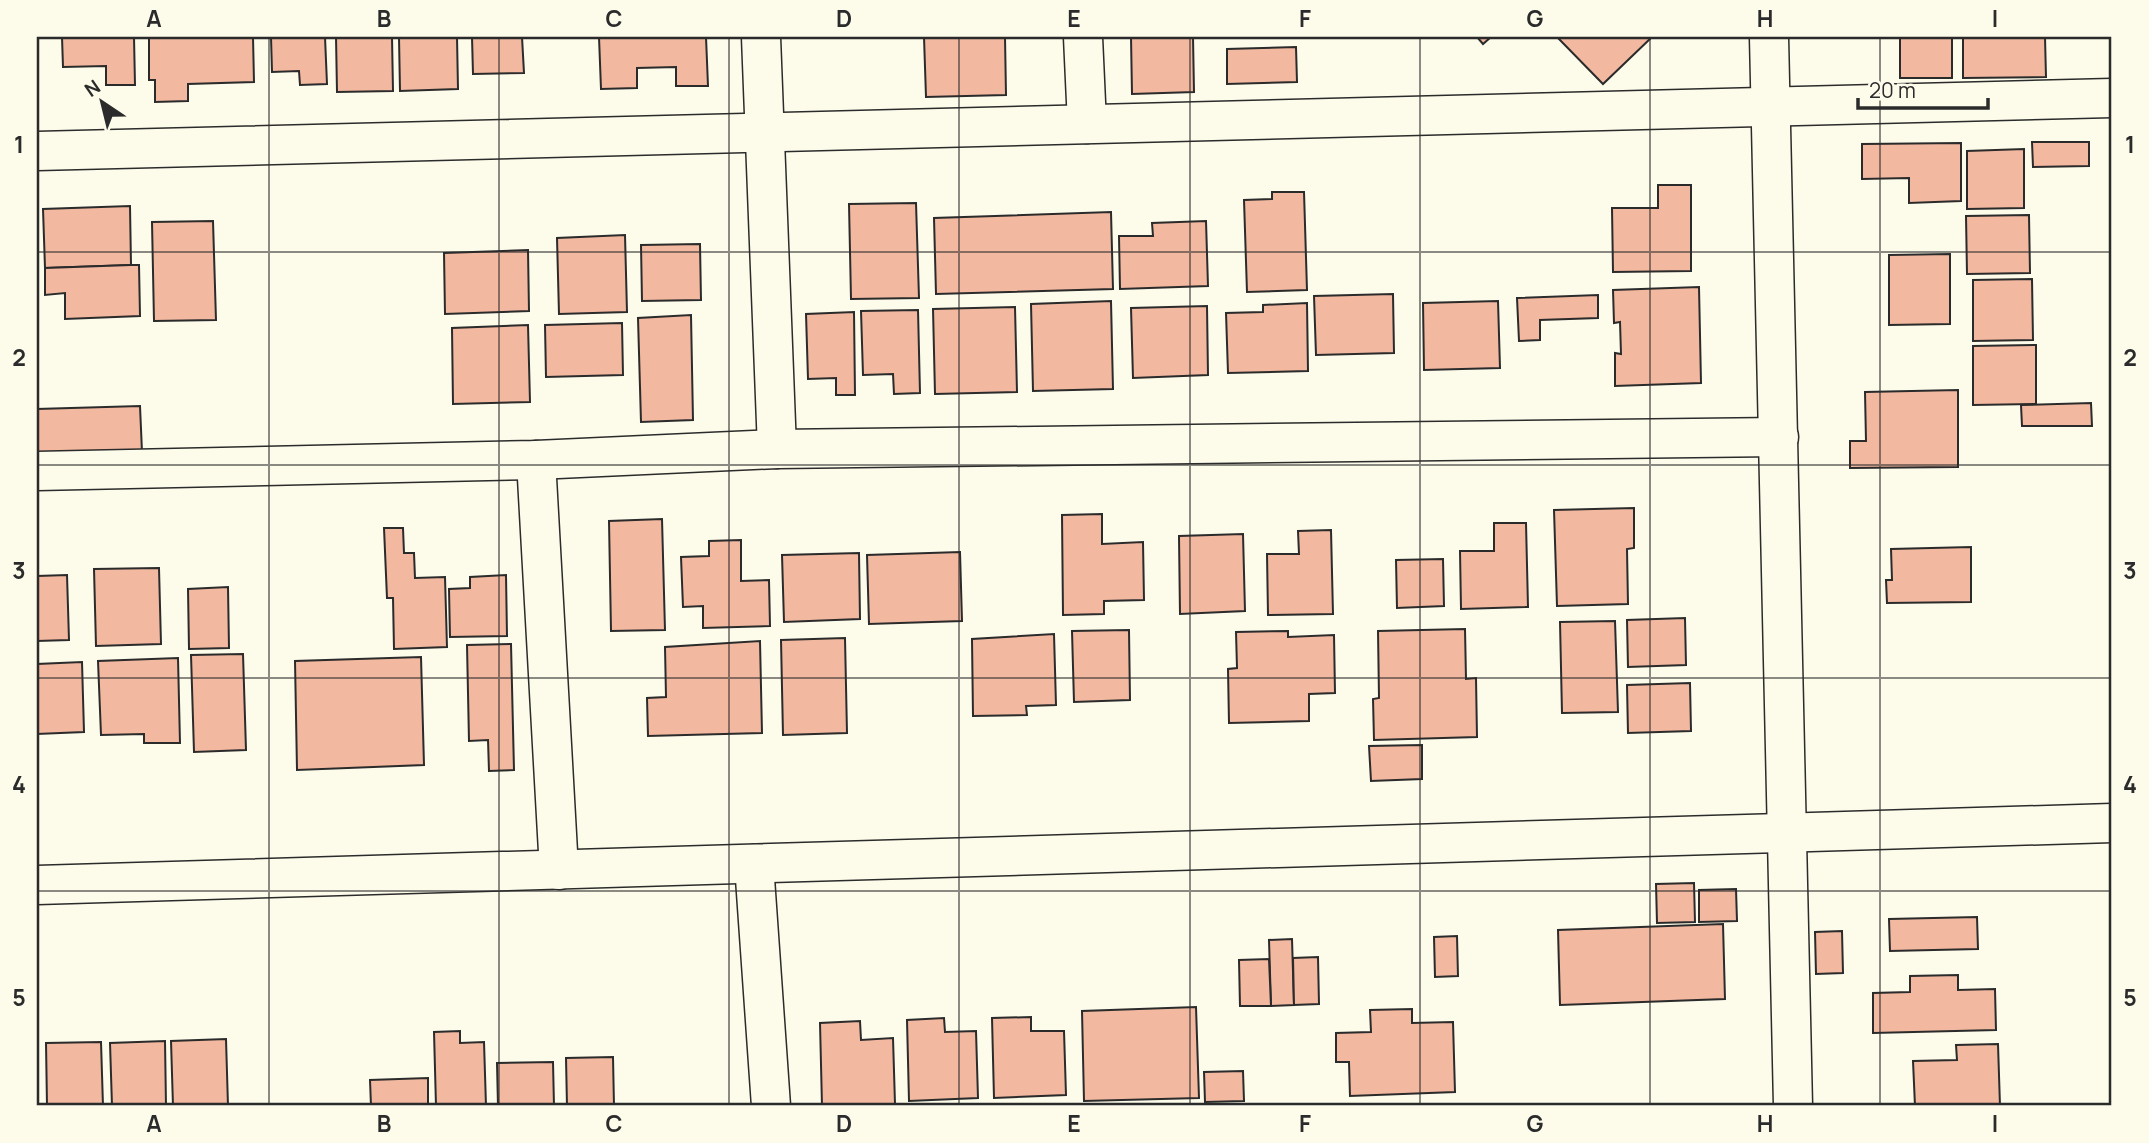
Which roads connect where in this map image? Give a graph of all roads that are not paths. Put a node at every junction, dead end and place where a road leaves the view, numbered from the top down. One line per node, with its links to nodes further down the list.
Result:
1 (761, 37): 7 (street)
2 (1083, 37): 6 (street)
3 (1769, 37): 5 (street)
4 (2112, 98): 5 (street)
5 (1770, 107): 6 (street); 9 (street)
6 (1087, 124): 7 (street)
7 (765, 132): 8 (street); 10 (street)
8 (37, 150)
9 (1779, 437): 10 (street); 14 (street)
10 (777, 449): 11 (street)
11 (536, 460): 12 (street); 16 (street)
12 (37, 471)
13 (2112, 823): 14 (street)
14 (1786, 833): 15 (street); 19 (street)
15 (754, 864): 16 (street); 18 (street)
16 (559, 870): 17 (street)
17 (37, 885)
18 (771, 1106)
19 (1793, 1106)

